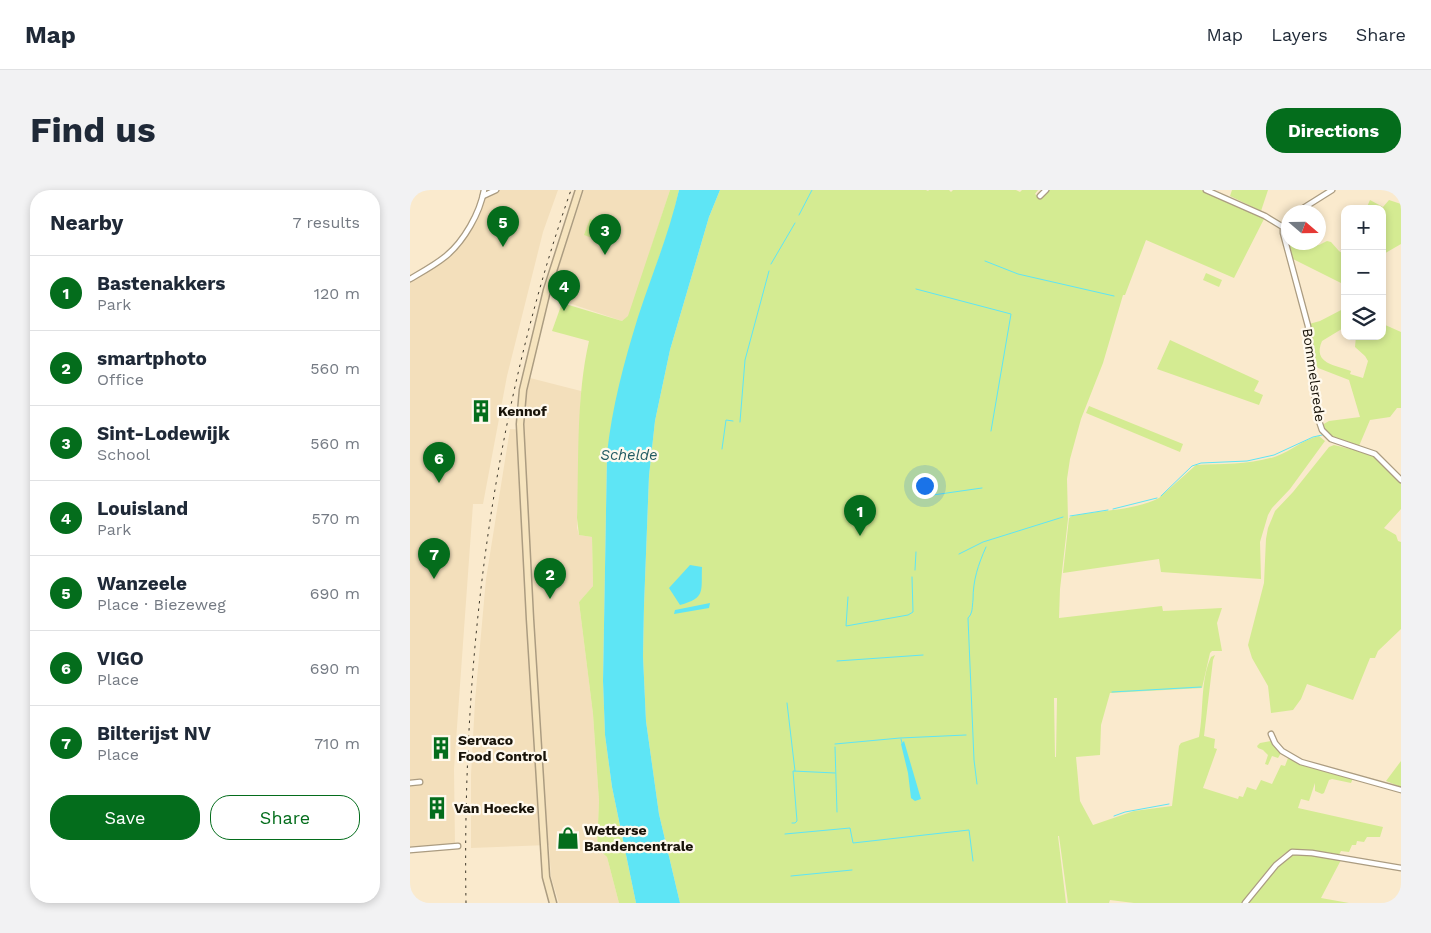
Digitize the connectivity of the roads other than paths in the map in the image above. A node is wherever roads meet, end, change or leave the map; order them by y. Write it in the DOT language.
graph roads {
  1 [pos="484,190"];
  2 [pos="496,190"];
  3 [pos="579,190"];
  4 [pos="1046,190"];
  5 [pos="1206,190"];
  6 [pos="1332,190"];
  7 [pos="483,196"];
  8 [pos="1040,196"];
  9 [pos="1308,205"];
  10 [pos="1281,226"];
  11 [pos="1287,250"];
  12 [pos="410,279"];
  13 [pos="1401,480"];
  14 [pos="1271,734"];
  15 [pos="420,782"];
  16 [pos="410,783"];
  17 [pos="1401,790"];
  18 [pos="458,846"];
  19 [pos="410,850"];
  20 [pos="1401,868"];
  21 [pos="553,903"];
  22 [pos="1245,903"];
  1 -- 7 [label="street"];
  2 -- 7 [label="street"];
  3 -- 21 [label="street"];
  4 -- 8 [label="street"];
  5 -- 10 [label="street"];
  6 -- 9 [label="street"];
  7 -- 12 [label="street"];
  11 -- 13 [label="street, Bommelsrede"];
  14 -- 17 [label="street"];
  15 -- 16 [label="street"];
  18 -- 19 [label="street"];
  20 -- 22 [label="street"];
}
